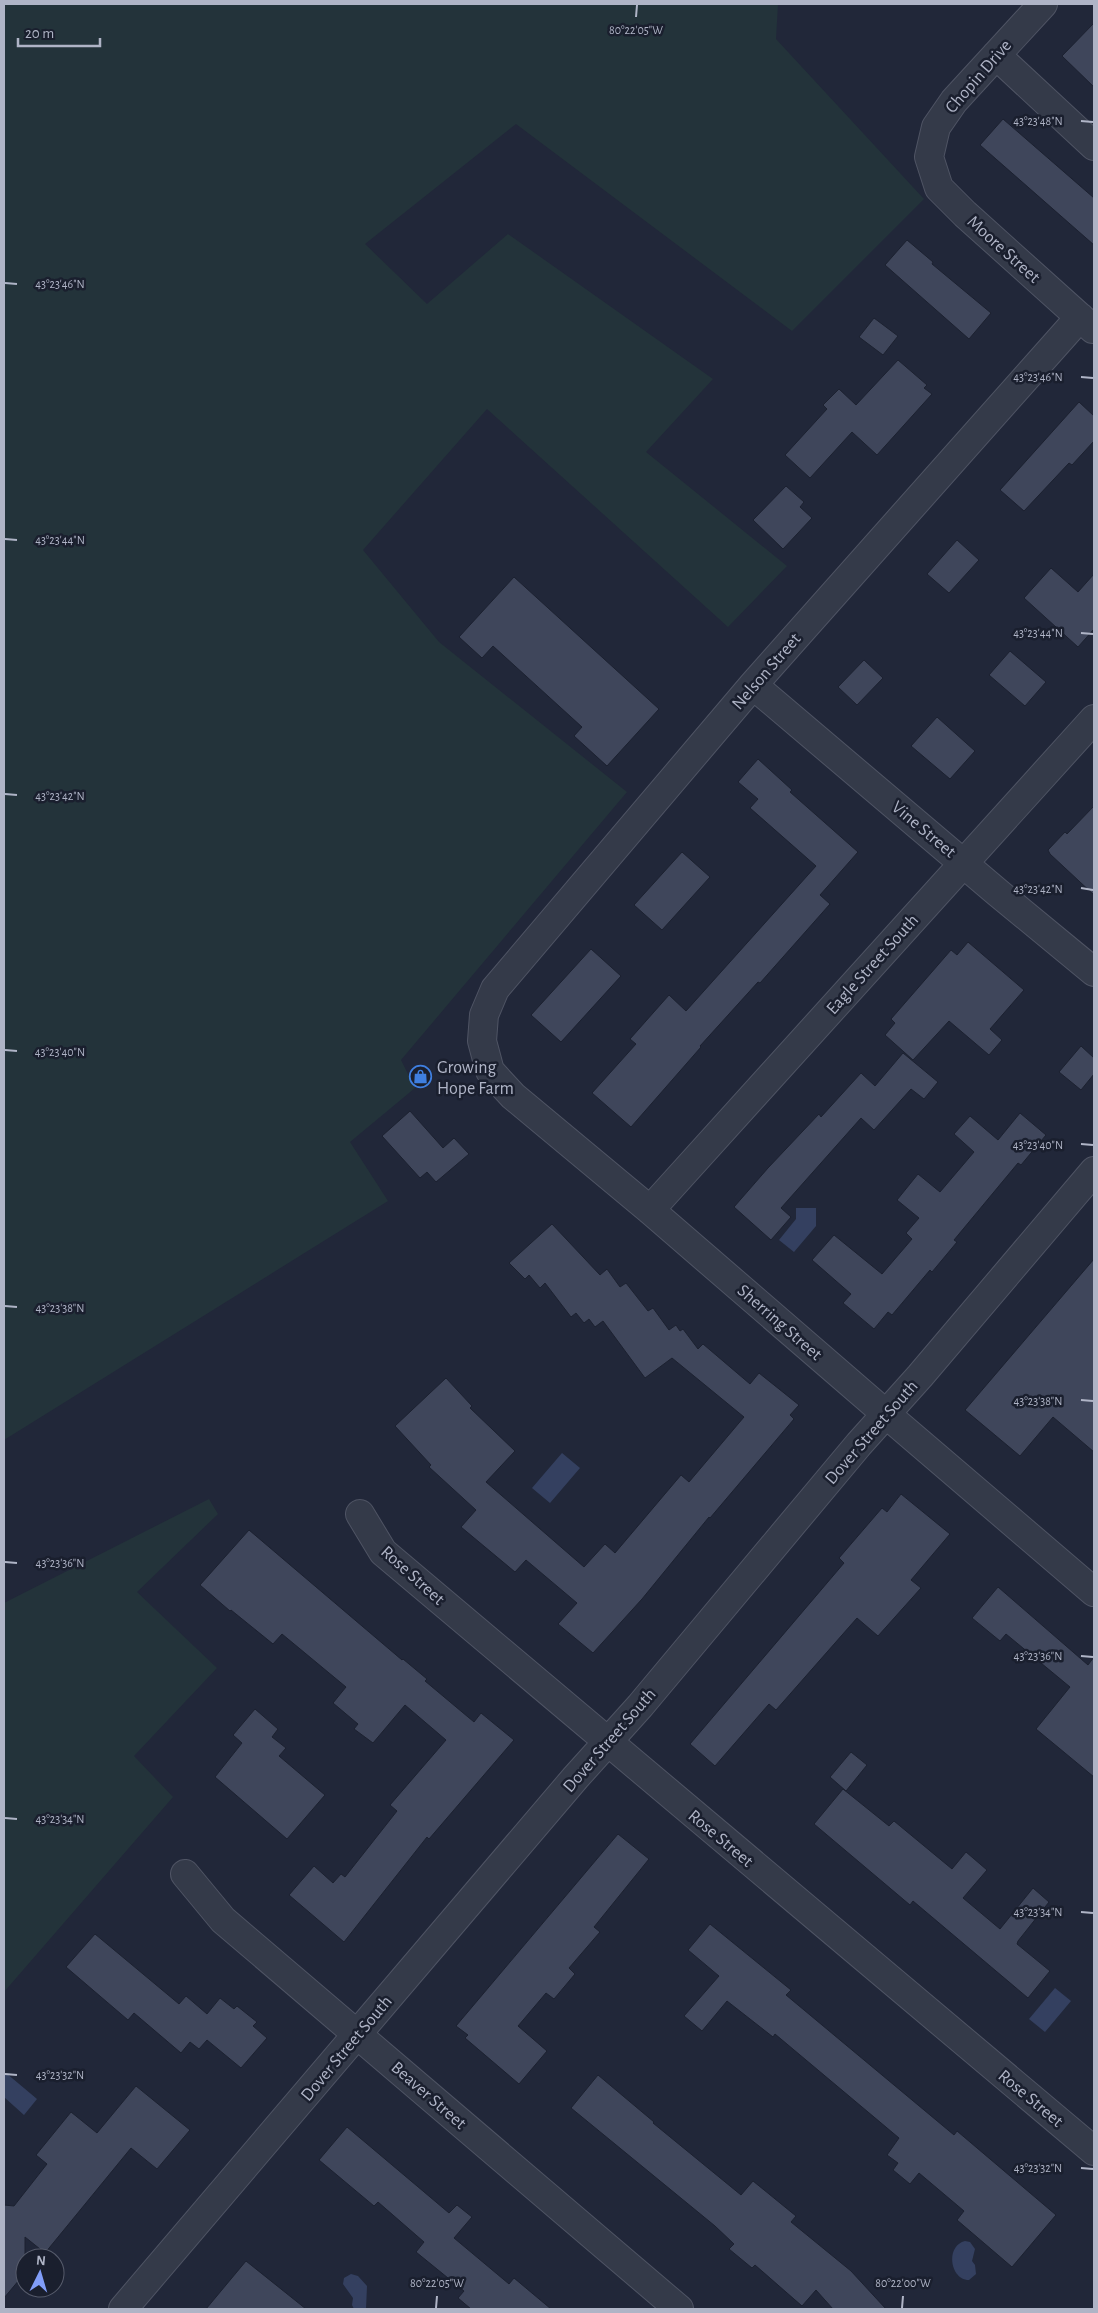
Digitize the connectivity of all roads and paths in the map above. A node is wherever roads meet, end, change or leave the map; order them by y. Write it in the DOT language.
graph roads {
  1 [pos="1043,4"];
  2 [pos="996,55"];
  3 [pos="1094,146"];
  4 [pos="929,157"];
  5 [pos="1087,324"];
  6 [pos="753,685"];
  7 [pos="1094,719"];
  8 [pos="963,862"];
  9 [pos="1094,972"];
  10 [pos="482,1042"];
  11 [pos="1094,1170"];
  12 [pos="650,1210"];
  13 [pos="886,1414"];
  14 [pos="360,1514"];
  15 [pos="1094,1592"];
  16 [pos="608,1742"];
  17 [pos="184,1874"];
  18 [pos="358,2034"];
  19 [pos="1094,2151"];
  20 [pos="123,2309"];
  21 [pos="679,2309"];
  1 -- 2 [label="street, Chopin Drive"];
  2 -- 3 [label="street"];
  2 -- 4 [label="street, Chopin Drive"];
  4 -- 5 [label="street, Moore Street"];
  5 -- 6 [label="street, Nelson Street"];
  6 -- 8 [label="street, Vine Street"];
  6 -- 10 [label="street, Nelson Street"];
  7 -- 8 [label="street, Eagle Street South"];
  8 -- 9 [label="street, Vine Street"];
  8 -- 12 [label="street, Eagle Street South"];
  10 -- 12 [label="street, Sherring Street"];
  11 -- 13 [label="street, Dover Street South"];
  12 -- 13 [label="street, Sherring Street"];
  13 -- 15 [label="street, Sherring Street"];
  13 -- 16 [label="street, Dover Street South"];
  14 -- 16 [label="street, Rose Street"];
  16 -- 18 [label="street, Dover Street South"];
  16 -- 19 [label="street, Rose Street"];
  17 -- 18 [label="street, Beaver Street"];
  18 -- 20 [label="street, Dover Street South"];
  18 -- 21 [label="street, Beaver Street"];
}
